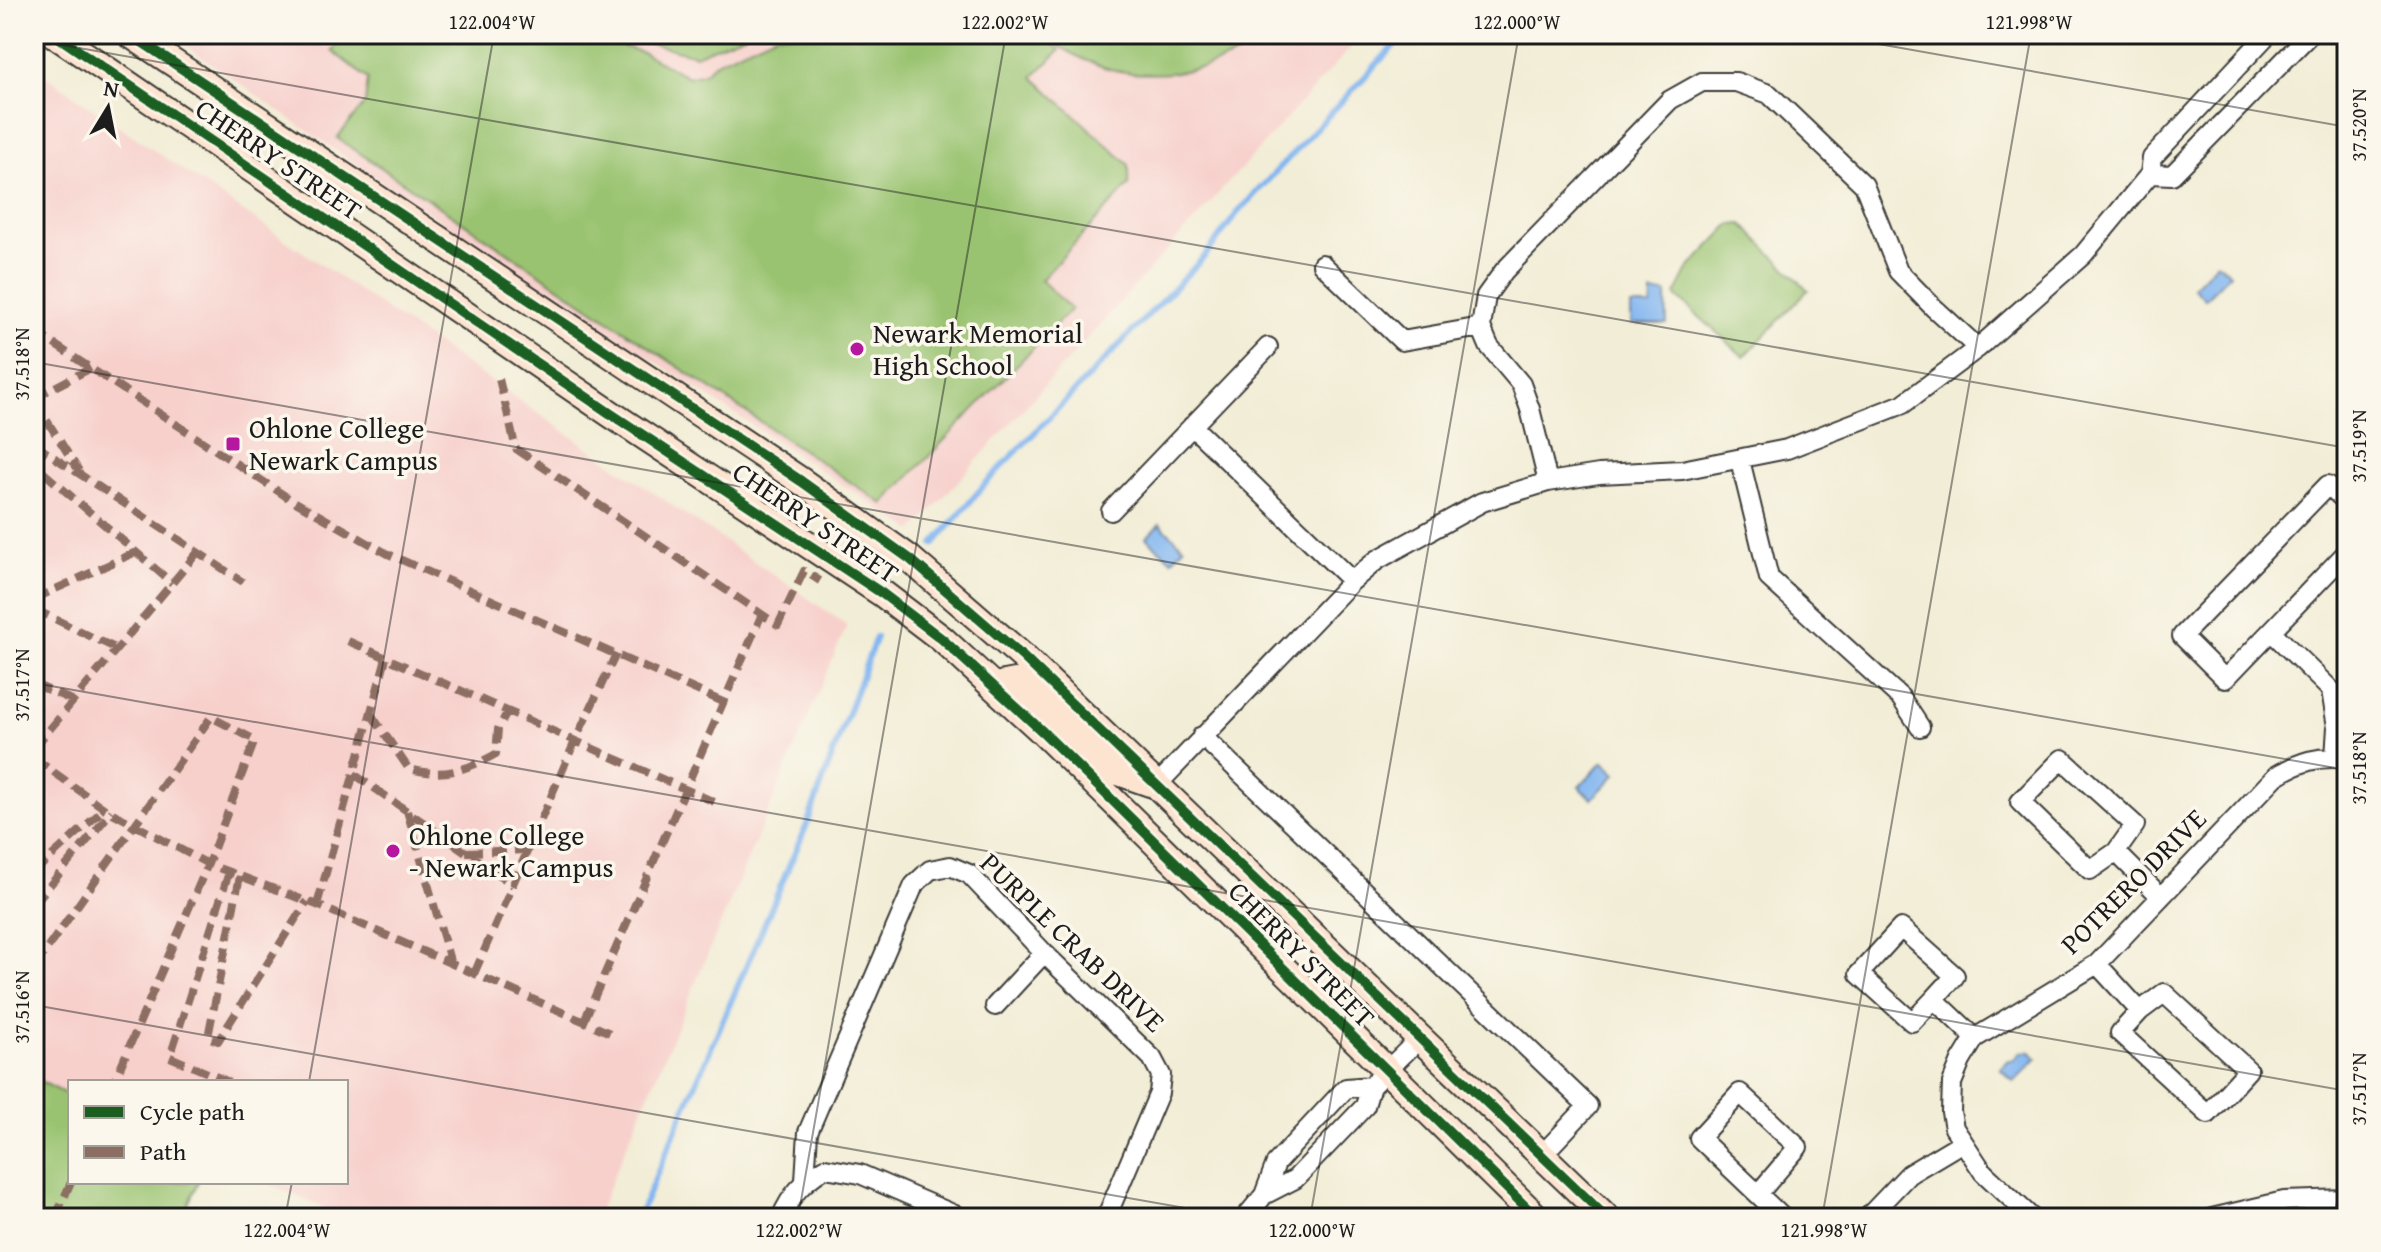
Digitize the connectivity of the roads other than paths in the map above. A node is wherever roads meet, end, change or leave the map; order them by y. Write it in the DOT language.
graph roads {
  1 [pos="54,34"];
  2 [pos="130,34"];
  3 [pos="2268,34"];
  4 [pos="2310,34"];
  5 [pos="2150,174"];
  6 [pos="1322,264"];
  7 [pos="1481,327"];
  8 [pos="1268,347"];
  9 [pos="1978,348"];
  10 [pos="1192,426"];
  11 [pos="1740,460"];
  12 [pos="1548,482"];
  13 [pos="2347,502"];
  14 [pos="1111,511"];
  15 [pos="2347,552"];
  16 [pos="1352,581"];
  17 [pos="2272,632"];
  18 [pos="995,686"];
  19 [pos="1920,727"];
  20 [pos="1202,736"];
  21 [pos="2341,758"];
  22 [pos="1157,785"];
  23 [pos="2116,852"];
  24 [pos="2161,897"];
  25 [pos="1044,953"];
  26 [pos="2097,964"];
  27 [pos="1934,999"];
  28 [pos="995,1006"];
  29 [pos="2140,1011"];
  30 [pos="1420,1038"];
  31 [pos="1975,1038"];
  32 [pos="1379,1079"];
  33 [pos="1961,1143"];
  34 [pos="1542,1155"];
  35 [pos="805,1180"];
  36 [pos="1758,1194"];
  37 [pos="1264,1195"];
  38 [pos="2347,1199"];
  39 [pos="1870,1217"];
  40 [pos="781,1218"];
  41 [pos="962,1218"];
  42 [pos="1106,1218"];
  43 [pos="1245,1218"];
  44 [pos="1537,1218"];
  45 [pos="1607,1218"];
  46 [pos="1783,1218"];
  47 [pos="2032,1218"];
  48 [pos="2212,1218"];
  1 -- 18 [label="main road, CHERRY STREET"];
  2 -- 22 [label="main road, CHERRY STREET"];
  3 -- 5 [label="street"];
  4 -- 5 [label="street"];
  5 -- 9 [label="street"];
  6 -- 7 [label="street"];
  7 -- 9 [label="street"];
  7 -- 12 [label="street"];
  8 -- 10 [label="street"];
  9 -- 11 [label="street"];
  10 -- 14 [label="street"];
  10 -- 16 [label="street"];
  11 -- 12 [label="street"];
  11 -- 19 [label="street"];
  12 -- 16 [label="street"];
  13 -- 17 [label="street"];
  15 -- 17 [label="street"];
  16 -- 20 [label="street"];
  17 -- 21 [label="street"];
  18 -- 22 [label="main road"];
  18 -- 32 [label="main road, CHERRY STREET"];
  20 -- 22 [label="street"];
  20 -- 34 [label="street"];
  21 -- 24 [label="street, POTRERO DRIVE"];
  22 -- 30 [label="main road, CHERRY STREET"];
  23 -- 23 [label="street"];
  23 -- 24 [label="street"];
  24 -- 26 [label="street, POTRERO DRIVE"];
  25 -- 28 [label="street"];
  25 -- 35 [label="street, PURPLE CRAB DRIVE"];
  25 -- 42 [label="street, PURPLE CRAB DRIVE"];
  26 -- 29 [label="street"];
  26 -- 31 [label="street, POTRERO DRIVE"];
  27 -- 27 [label="street"];
  27 -- 31 [label="street"];
  29 -- 29 [label="street"];
  30 -- 32 [label="street"];
  30 -- 34 [label="main road, CHERRY STREET"];
  31 -- 33 [label="street"];
  32 -- 37 [label="street"];
  32 -- 37 [label="street"];
  32 -- 44 [label="main road, CHERRY STREET"];
  33 -- 39 [label="street"];
  33 -- 47 [label="street"];
  34 -- 45 [label="main road, CHERRY STREET"];
  35 -- 40 [label="street"];
  35 -- 41 [label="street"];
  36 -- 36 [label="street"];
  36 -- 46 [label="street"];
  37 -- 43 [label="street"];
  38 -- 48 [label="street"];
}
